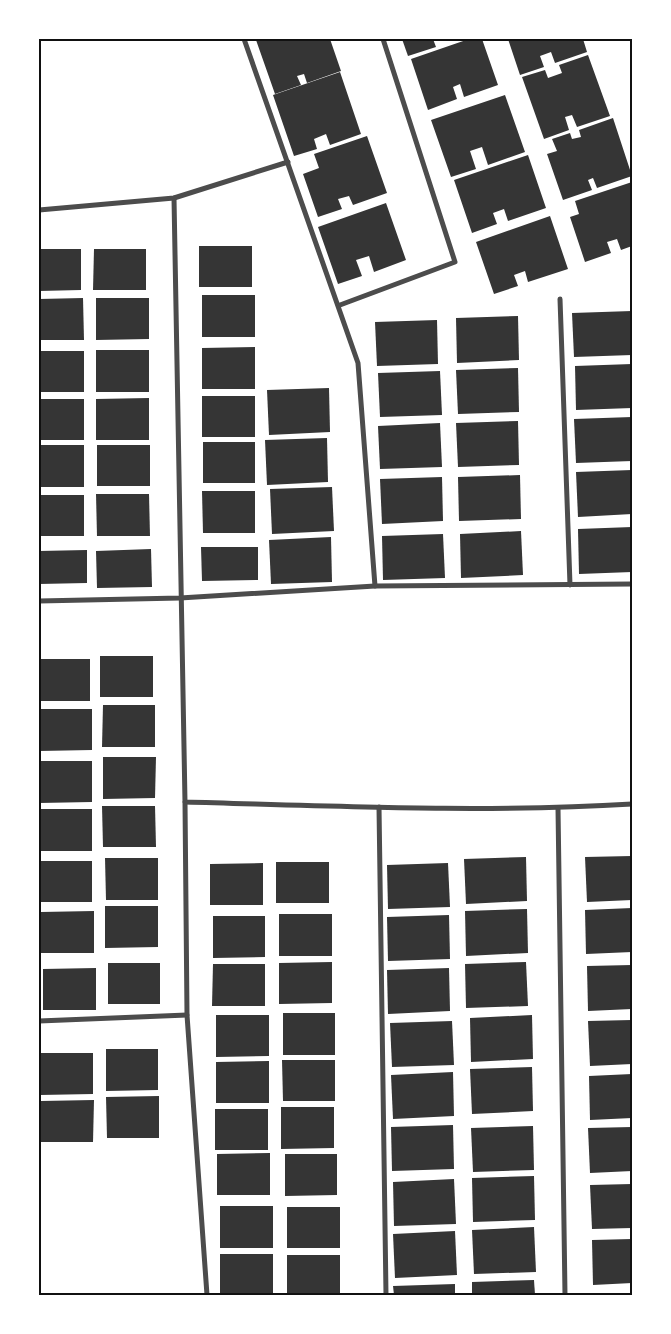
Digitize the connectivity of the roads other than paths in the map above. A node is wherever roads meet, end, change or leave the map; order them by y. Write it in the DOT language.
graph roads {
  1 [pos="244,39"];
  2 [pos="383,39"];
  3 [pos="288,162"];
  4 [pos="174,198"];
  5 [pos="39,210"];
  6 [pos="560,299"];
  7 [pos="340,305"];
  8 [pos="632,584"];
  9 [pos="570,585"];
  10 [pos="375,586"];
  11 [pos="180,598"];
  12 [pos="39,602"];
  13 [pos="185,802"];
  14 [pos="632,804"];
  15 [pos="378,807"];
  16 [pos="558,808"];
  17 [pos="187,1015"];
  18 [pos="39,1021"];
  19 [pos="207,1295"];
  20 [pos="386,1295"];
  21 [pos="565,1295"];
  1 -- 3 [label="street"];
  2 -- 7 [label="street"];
  3 -- 4 [label="street"];
  3 -- 7 [label="street"];
  4 -- 5 [label="street"];
  4 -- 11 [label="street"];
  6 -- 9 [label="street"];
  7 -- 10 [label="street"];
  8 -- 9 [label="street"];
  9 -- 10 [label="street"];
  10 -- 11 [label="street"];
  11 -- 12 [label="street"];
  11 -- 13 [label="street"];
  13 -- 15 [label="street"];
  13 -- 17 [label="street"];
  14 -- 16 [label="street"];
  15 -- 16 [label="street"];
  15 -- 20 [label="street"];
  16 -- 21 [label="street"];
  17 -- 18 [label="street"];
  17 -- 19 [label="street"];
}
